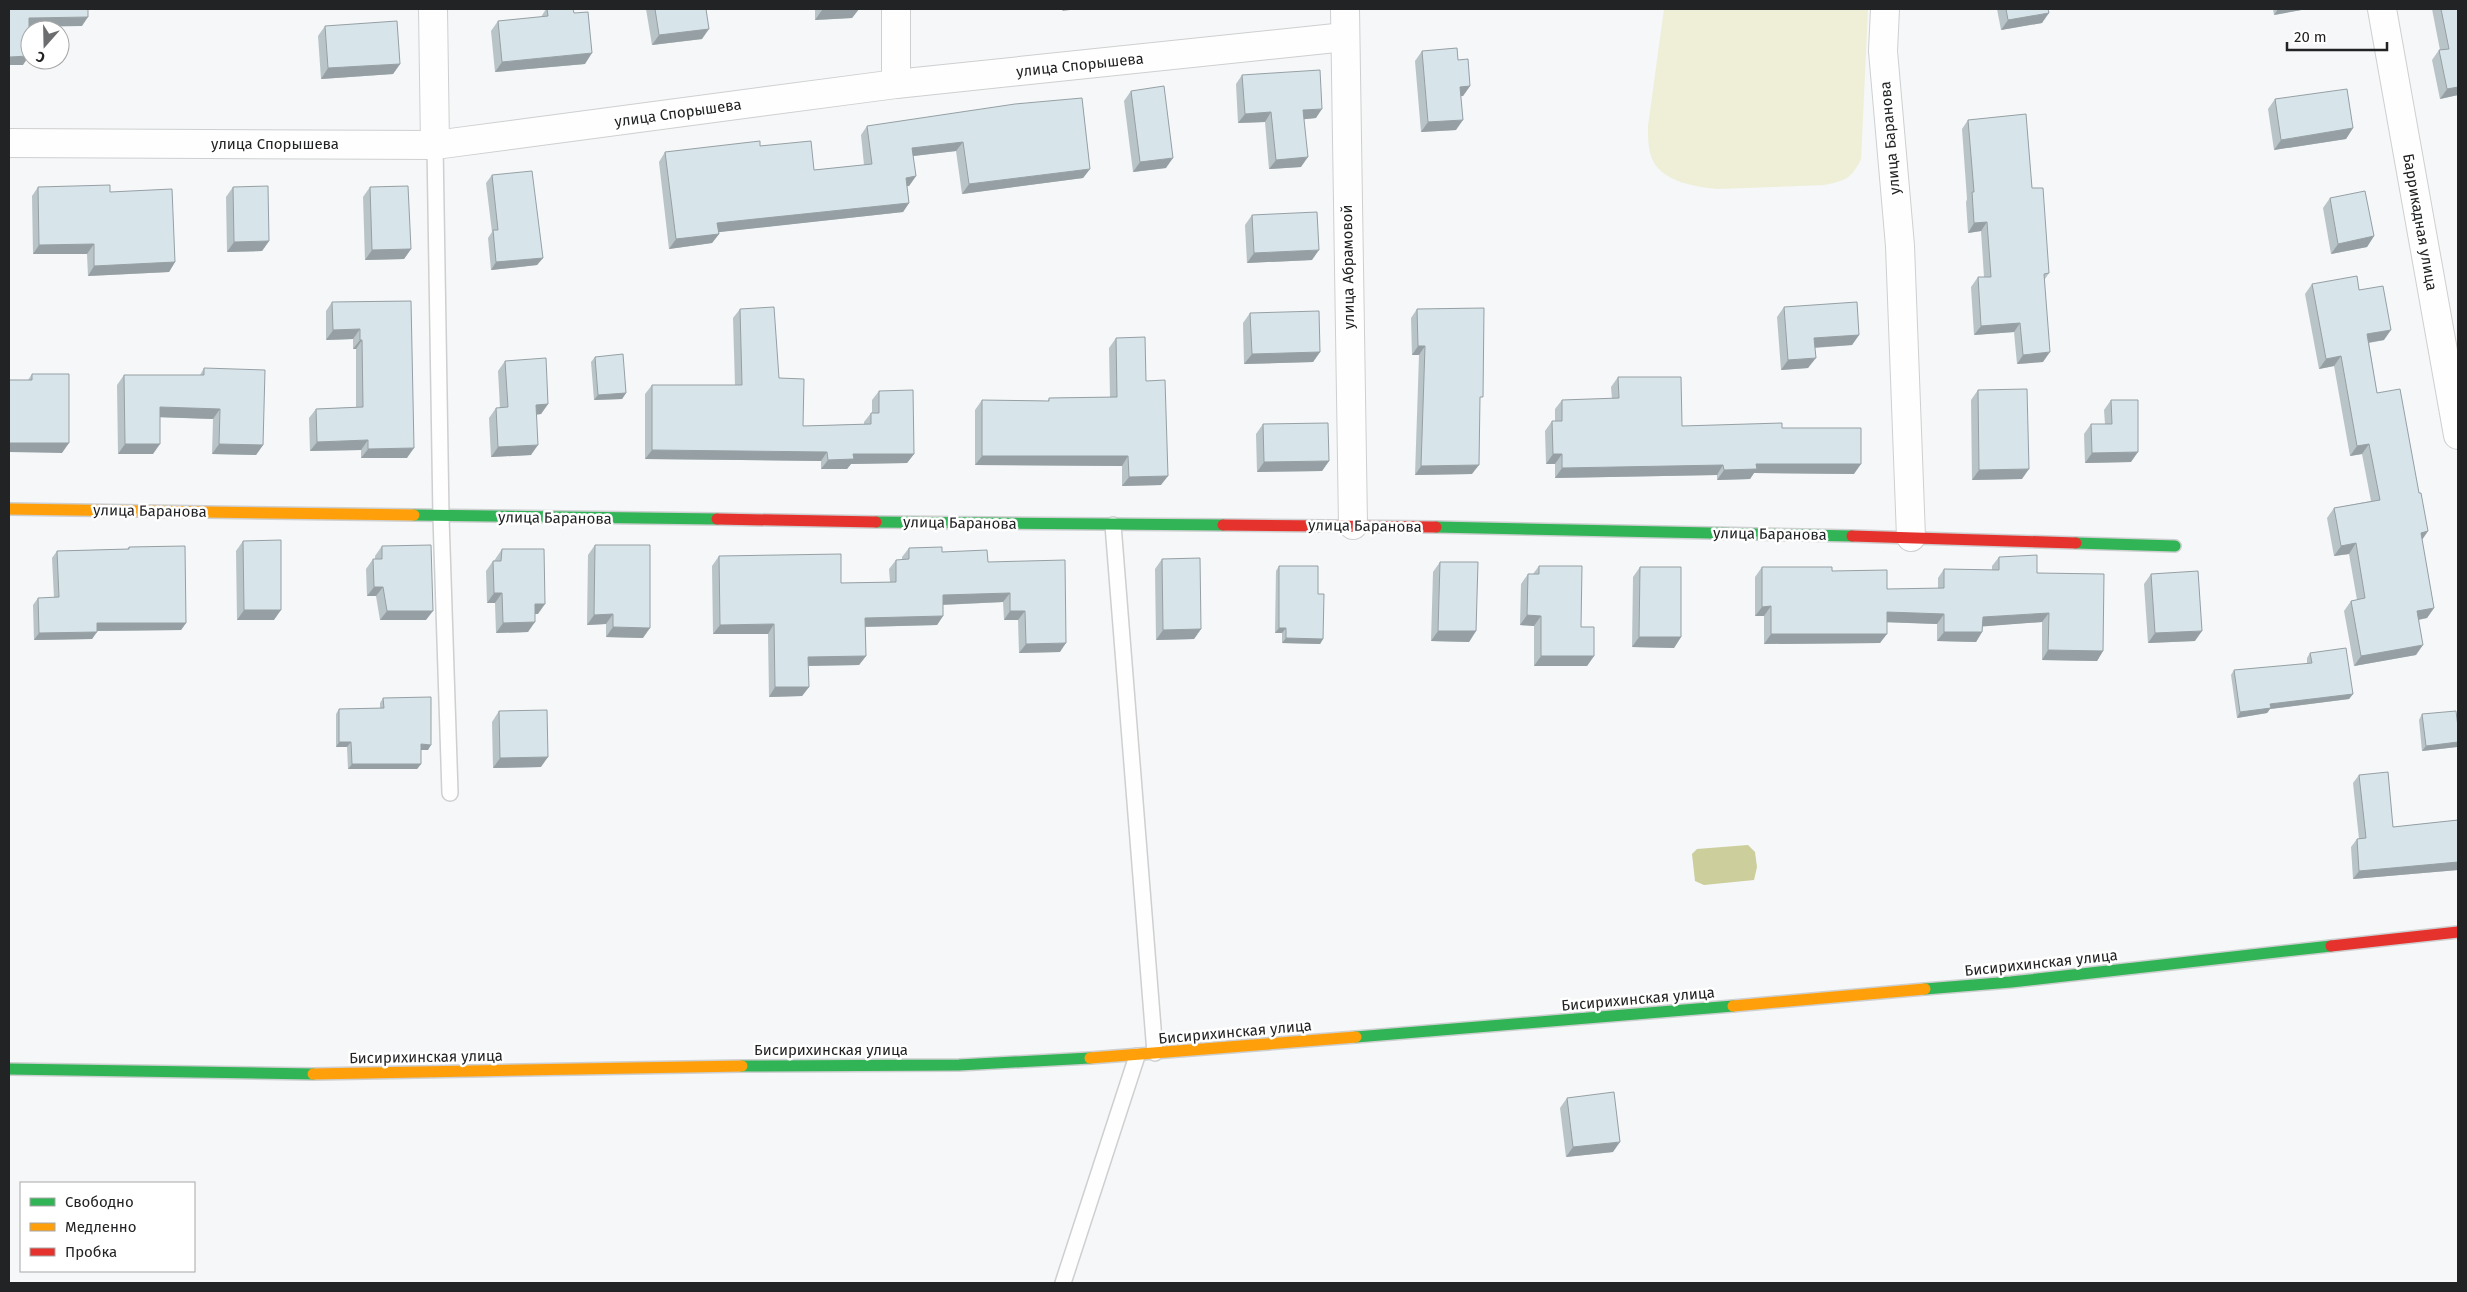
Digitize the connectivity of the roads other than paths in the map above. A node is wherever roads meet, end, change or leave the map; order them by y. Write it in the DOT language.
graph roads {
  1 [pos="432,9"];
  2 [pos="896,9"];
  3 [pos="1345,9"];
  4 [pos="1885,9"];
  5 [pos="2382,9"];
  6 [pos="1345,37"];
  7 [pos="896,84"];
  8 [pos="9,144"];
  9 [pos="435,145"];
  10 [pos="2458,435"];
  11 [pos="9,509"];
  12 [pos="441,517"];
  13 [pos="1113,525"];
  14 [pos="1352,525"];
  15 [pos="1911,537"];
  16 [pos="2175,546"];
  17 [pos="450,793"];
  18 [pos="2458,932"];
  19 [pos="1155,1053"];
  20 [pos="1136,1056"];
  21 [pos="9,1070"];
  22 [pos="1063,1283"];
  1 -- 9 [label="street"];
  2 -- 7 [label="street"];
  3 -- 6 [label="street, улица Абрамовой"];
  4 -- 15 [label="street, улица Баранова"];
  5 -- 10 [label="street, Баррикадная улица"];
  6 -- 7 [label="street, улица Спорышева"];
  6 -- 14 [label="street, улица Абрамовой"];
  7 -- 9 [label="street, улица Спорышева"];
  8 -- 9 [label="street, улица Спорышева"];
  9 -- 12 [label="lane"];
  11 -- 12 [label="street, улица Баранова"];
  12 -- 13 [label="street, улица Баранова"];
  12 -- 17 [label="lane"];
  13 -- 14 [label="street, улица Баранова"];
  13 -- 19 [label="lane"];
  14 -- 15 [label="street, улица Баранова"];
  15 -- 16 [label="street, улица Баранова"];
  18 -- 19 [label="street, Бисирихинская улица"];
  19 -- 20 [label="street, Бисирихинская улица"];
  20 -- 21 [label="street, Бисирихинская улица"];
  20 -- 22 [label="lane"];
}
